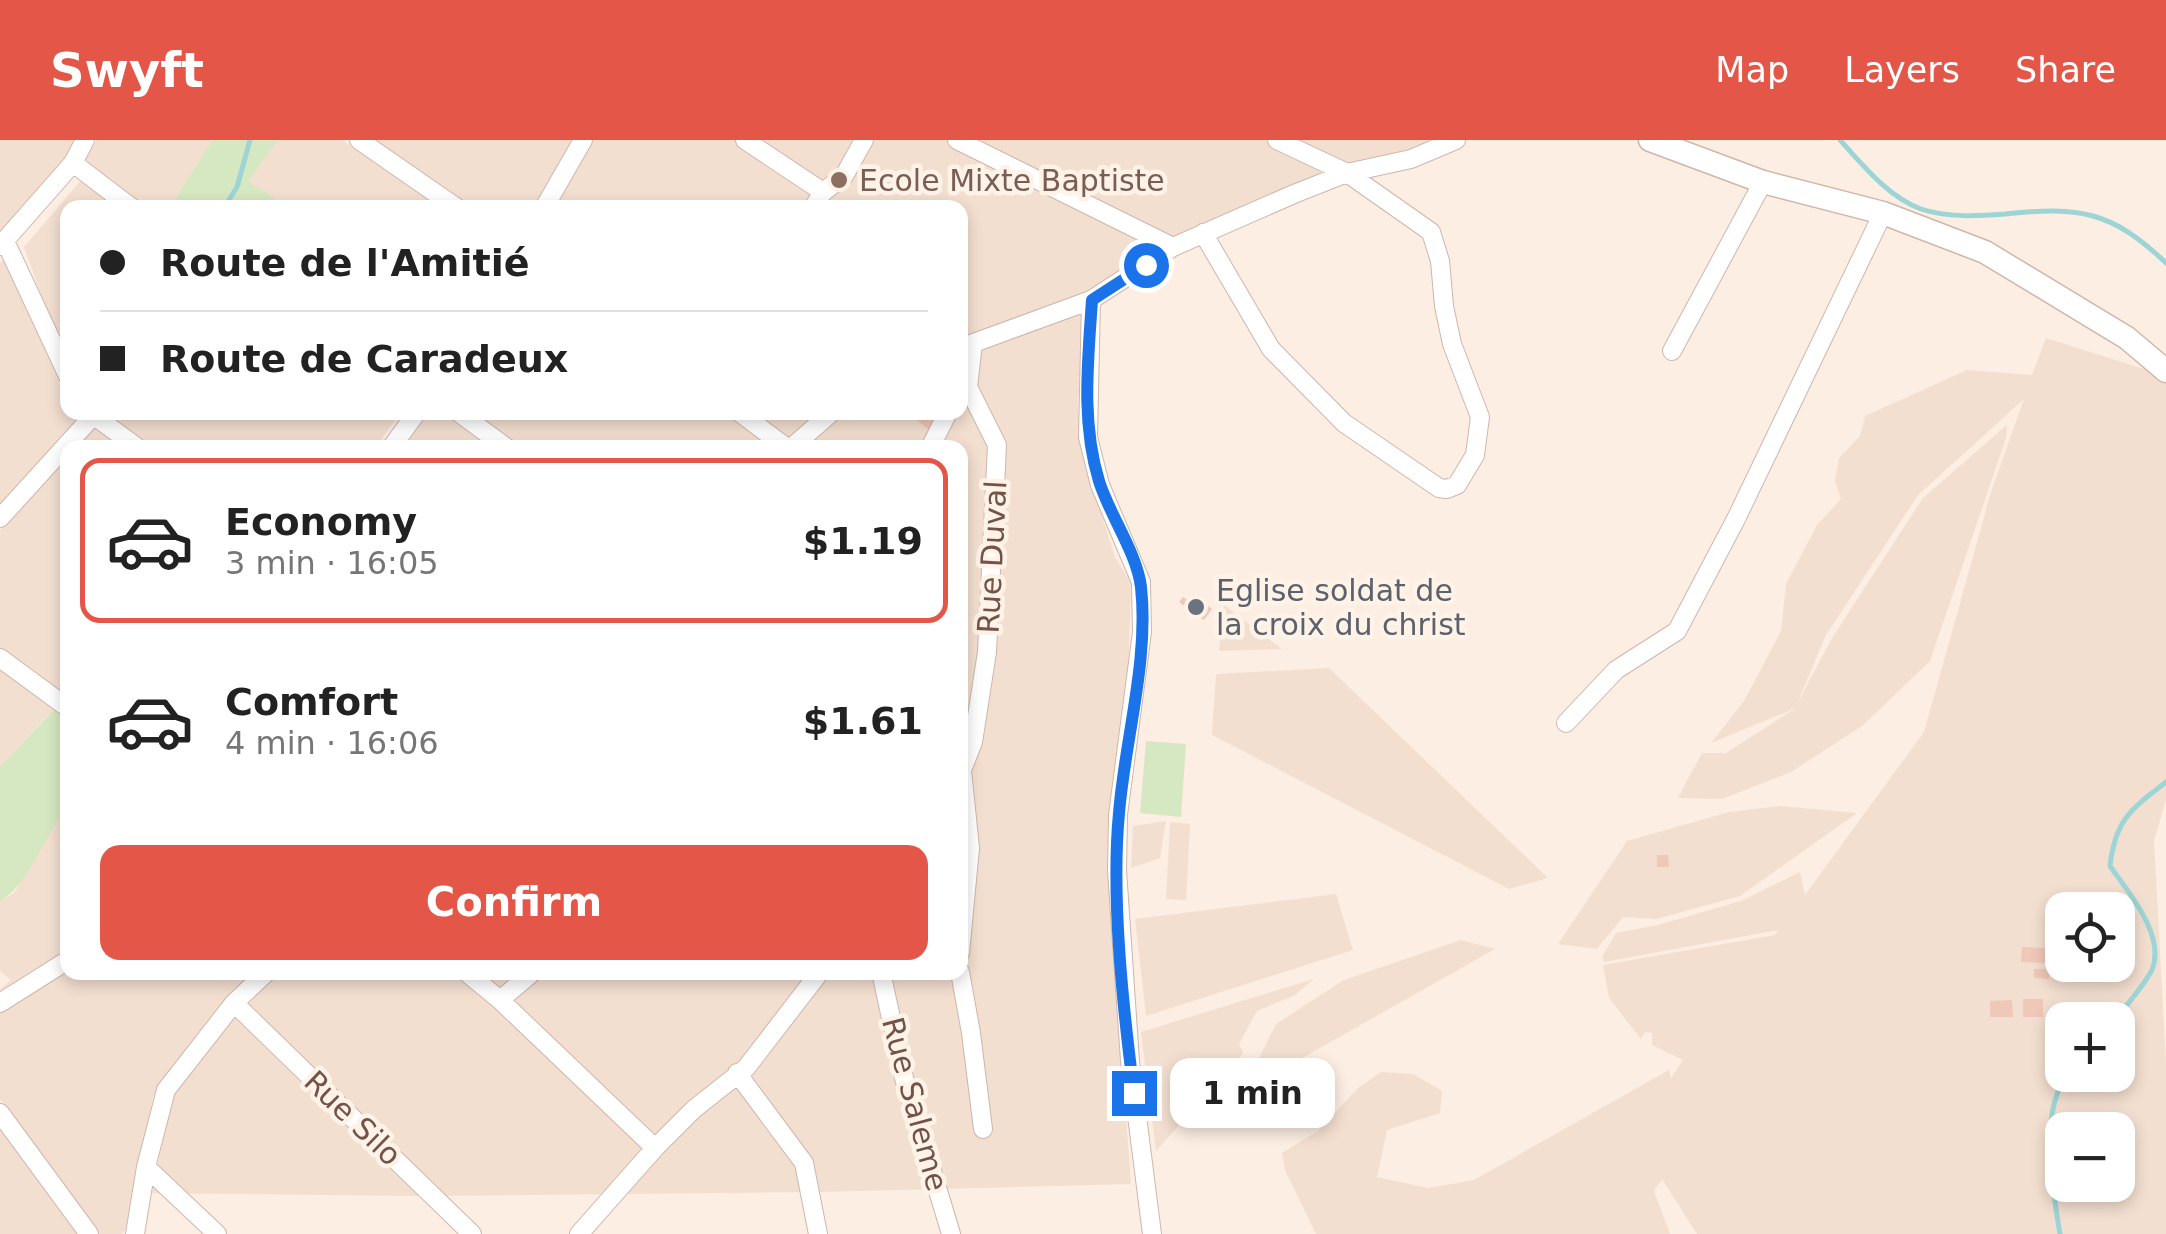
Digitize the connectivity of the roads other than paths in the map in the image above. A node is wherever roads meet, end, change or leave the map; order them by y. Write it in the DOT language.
graph roads {
  1 [pos="85,140"];
  2 [pos="359,140"];
  3 [pos="583,140"];
  4 [pos="745,140"];
  5 [pos="864,140"];
  6 [pos="957,140"];
  7 [pos="1277,140"];
  8 [pos="1456,140"];
  9 [pos="1650,140"];
  10 [pos="73,163"];
  11 [pos="1348,173"];
  12 [pos="1763,182"];
  13 [pos="122,200"];
  14 [pos="445,200"];
  15 [pos="549,200"];
  16 [pos="818,200"];
  17 [pos="1883,213"];
  18 [pos="1204,233"];
  19 [pos="3,244"];
  20 [pos="1173,247"];
  21 [pos="1092,300"];
  22 [pos="968,344"];
  23 [pos="1672,351"];
  24 [pos="60,360"];
  25 [pos="2166,371"];
  26 [pos="968,398"];
  27 [pos="86,420"];
  28 [pos="97,420"];
  29 [pos="469,420"];
  30 [pos="750,420"];
  31 [pos="822,420"];
  32 [pos="68,440"];
  33 [pos="126,440"];
  34 [pos="496,440"];
  35 [pos="778,440"];
  36 [pos="799,440"];
  37 [pos="60,449"];
  38 [pos="0,518"];
  39 [pos="0,658"];
  40 [pos="60,702"];
  41 [pos="1566,723"];
  42 [pos="968,755"];
  43 [pos="968,831"];
  44 [pos="968,869"];
  45 [pos="60,965"];
  46 [pos="258,980"];
  47 [pos="476,980"];
  48 [pos="524,980"];
  49 [pos="812,980"];
  50 [pos="884,980"];
  51 [pos="961,980"];
  52 [pos="500,1000"];
  53 [pos="0,1003"];
  54 [pos="234,1003"];
  55 [pos="737,1073"];
  56 [pos="0,1112"];
  57 [pos="983,1129"];
  58 [pos="655,1148"];
  59 [pos="146,1168"];
  60 [pos="1156,1230"];
  61 [pos="86,1232"];
  62 [pos="136,1234"];
  63 [pos="217,1234"];
  64 [pos="472,1234"];
  65 [pos="578,1234"];
  66 [pos="818,1234"];
  67 [pos="951,1234"];
  1 -- 10 [label="street"];
  2 -- 14 [label="street"];
  3 -- 15 [label="street"];
  4 -- 16 [label="street"];
  5 -- 16 [label="street"];
  6 -- 20 [label="street"];
  7 -- 11 [label="street"];
  8 -- 11 [label="street"];
  9 -- 12 [label="street"];
  10 -- 13 [label="street"];
  10 -- 19 [label="street"];
  11 -- 18 [label="street"];
  11 -- 18 [label="street"];
  12 -- 17 [label="street"];
  12 -- 23 [label="street"];
  17 -- 25 [label="street"];
  17 -- 41 [label="street"];
  18 -- 20 [label="street"];
  19 -- 24 [label="street"];
  20 -- 21 [label="street"];
  21 -- 22 [label="street"];
  21 -- 60 [label="street"];
  26 -- 42 [label="street, Rue Duval"];
  27 -- 32 [label="street"];
  28 -- 33 [label="street"];
  29 -- 34 [label="street"];
  30 -- 35 [label="street"];
  31 -- 36 [label="street"];
  37 -- 38 [label="street"];
  39 -- 40 [label="street"];
  43 -- 44 [label="street"];
  45 -- 53 [label="street"];
  46 -- 54 [label="street"];
  47 -- 52 [label="street"];
  48 -- 52 [label="street"];
  49 -- 55 [label="street"];
  50 -- 67 [label="street, Rue Saleme"];
  51 -- 57 [label="street"];
  52 -- 58 [label="street"];
  54 -- 59 [label="street"];
  54 -- 64 [label="street, Rue Silo"];
  55 -- 58 [label="street"];
  55 -- 66 [label="street"];
  56 -- 61 [label="street"];
  58 -- 65 [label="street"];
  59 -- 62 [label="street"];
  59 -- 63 [label="street"];
}
